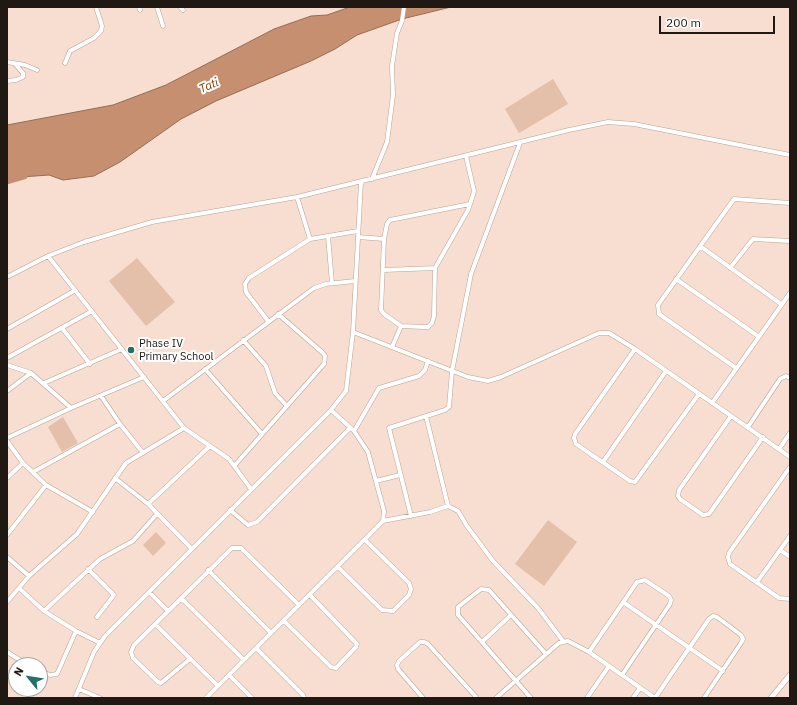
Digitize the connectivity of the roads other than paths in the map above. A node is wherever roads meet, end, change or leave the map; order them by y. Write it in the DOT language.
graph roads {
  1 [pos="96,7"];
  2 [pos="157,7"];
  3 [pos="404,7"];
  4 [pos="163,26"];
  5 [pos="7,62"];
  6 [pos="65,63"];
  7 [pos="16,64"];
  8 [pos="37,70"];
  9 [pos="7,81"];
  10 [pos="520,143"];
  11 [pos="790,155"];
  12 [pos="466,156"];
  13 [pos="372,179"];
  14 [pos="361,182"];
  15 [pos="297,197"];
  16 [pos="790,203"];
  17 [pos="470,204"];
  18 [pos="358,231"];
  19 [pos="328,236"];
  20 [pos="358,237"];
  21 [pos="310,239"];
  22 [pos="384,239"];
  23 [pos="790,241"];
  24 [pos="700,246"];
  25 [pos="48,256"];
  26 [pos="435,268"];
  27 [pos="730,268"];
  28 [pos="384,270"];
  29 [pos="7,277"];
  30 [pos="676,279"];
  31 [pos="355,281"];
  32 [pos="332,283"];
  33 [pos="74,291"];
  34 [pos="790,293"];
  35 [pos="781,304"];
  36 [pos="92,311"];
  37 [pos="278,314"];
  38 [pos="268,321"];
  39 [pos="401,326"];
  40 [pos="62,328"];
  41 [pos="7,329"];
  42 [pos="353,332"];
  43 [pos="758,336"];
  44 [pos="243,340"];
  45 [pos="392,347"];
  46 [pos="122,349"];
  47 [pos="635,349"];
  48 [pos="7,358"];
  49 [pos="428,361"];
  50 [pos="90,364"];
  51 [pos="7,365"];
  52 [pos="736,368"];
  53 [pos="205,369"];
  54 [pos="452,371"];
  55 [pos="666,371"];
  56 [pos="32,373"];
  57 [pos="144,376"];
  58 [pos="790,378"];
  59 [pos="44,383"];
  60 [pos="7,391"];
  61 [pos="699,394"];
  62 [pos="101,396"];
  63 [pos="163,401"];
  64 [pos="712,403"];
  65 [pos="287,406"];
  66 [pos="71,408"];
  67 [pos="331,410"];
  68 [pos="426,416"];
  69 [pos="731,416"];
  70 [pos="120,424"];
  71 [pos="748,427"];
  72 [pos="184,428"];
  73 [pos="352,430"];
  74 [pos="790,433"];
  75 [pos="262,434"];
  76 [pos="763,438"];
  77 [pos="7,440"];
  78 [pos="210,446"];
  79 [pos="779,449"];
  80 [pos="143,453"];
  81 [pos="790,457"];
  82 [pos="603,462"];
  83 [pos="23,463"];
  84 [pos="235,465"];
  85 [pos="790,467"];
  86 [pos="33,472"];
  87 [pos="400,475"];
  88 [pos="7,478"];
  89 [pos="115,478"];
  90 [pos="376,481"];
  91 [pos="46,485"];
  92 [pos="251,489"];
  93 [pos="148,504"];
  94 [pos="448,506"];
  95 [pos="230,510"];
  96 [pos="93,512"];
  97 [pos="158,514"];
  98 [pos="411,516"];
  99 [pos="383,521"];
  100 [pos="7,535"];
  101 [pos="790,536"];
  102 [pos="365,540"];
  103 [pos="192,549"];
  104 [pos="780,550"];
  105 [pos="7,557"];
  106 [pos="790,557"];
  107 [pos="338,567"];
  108 [pos="88,569"];
  109 [pos="208,570"];
  110 [pos="29,576"];
  111 [pos="757,582"];
  112 [pos="19,588"];
  113 [pos="149,592"];
  114 [pos="310,595"];
  115 [pos="181,598"];
  116 [pos="790,599"];
  117 [pos="7,602"];
  118 [pos="623,602"];
  119 [pos="299,605"];
  120 [pos="44,611"];
  121 [pos="168,611"];
  122 [pos="512,615"];
  123 [pos="97,617"];
  124 [pos="284,621"];
  125 [pos="155,624"];
  126 [pos="656,625"];
  127 [pos="76,631"];
  128 [pos="271,633"];
  129 [pos="563,641"];
  130 [pos="482,642"];
  131 [pos="100,643"];
  132 [pos="256,648"];
  133 [pos="689,649"];
  134 [pos="589,652"];
  135 [pos="546,654"];
  136 [pos="190,659"];
  137 [pos="244,660"];
  138 [pos="609,666"];
  139 [pos="723,671"];
  140 [pos="48,674"];
  141 [pos="229,675"];
  142 [pos="622,675"];
  143 [pos="790,675"];
  144 [pos="516,680"];
  145 [pos="218,686"];
  146 [pos="640,688"];
  147 [pos="79,689"];
  148 [pos="75,698"];
  149 [pos="100,698"];
  150 [pos="206,698"];
  151 [pos="252,698"];
  152 [pos="304,698"];
  153 [pos="423,698"];
  154 [pos="477,698"];
  155 [pos="496,698"];
  156 [pos="531,698"];
  157 [pos="587,698"];
  158 [pos="633,698"];
  159 [pos="655,698"];
  160 [pos="704,698"];
  161 [pos="771,698"];
  1 -- 6 [label="street"];
  2 -- 4 [label="street"];
  3 -- 13 [label="street"];
  5 -- 7 [label="street"];
  7 -- 8 [label="street"];
  7 -- 9 [label="street"];
  10 -- 11 [label="street"];
  10 -- 12 [label="street"];
  10 -- 54 [label="street"];
  12 -- 13 [label="street"];
  12 -- 17 [label="street"];
  13 -- 14 [label="street"];
  14 -- 15 [label="street"];
  14 -- 18 [label="street"];
  15 -- 21 [label="street"];
  15 -- 25 [label="street"];
  16 -- 24 [label="street"];
  17 -- 22 [label="street"];
  17 -- 26 [label="street"];
  18 -- 19 [label="street"];
  18 -- 20 [label="street"];
  19 -- 21 [label="street"];
  19 -- 32 [label="street"];
  20 -- 22 [label="street"];
  20 -- 31 [label="street"];
  21 -- 38 [label="street"];
  22 -- 28 [label="street"];
  23 -- 27 [label="street"];
  24 -- 27 [label="street"];
  24 -- 30 [label="street"];
  25 -- 29 [label="street"];
  25 -- 33 [label="street"];
  26 -- 28 [label="street"];
  26 -- 39 [label="street"];
  27 -- 35 [label="street"];
  28 -- 39 [label="street"];
  30 -- 43 [label="street"];
  30 -- 52 [label="street"];
  31 -- 32 [label="street"];
  31 -- 42 [label="street"];
  32 -- 37 [label="street"];
  33 -- 36 [label="street"];
  33 -- 41 [label="street"];
  34 -- 35 [label="street"];
  35 -- 43 [label="street"];
  36 -- 40 [label="street"];
  36 -- 46 [label="street"];
  37 -- 38 [label="street"];
  37 -- 65 [label="street"];
  38 -- 44 [label="street"];
  39 -- 45 [label="street"];
  40 -- 48 [label="street"];
  40 -- 50 [label="street"];
  42 -- 45 [label="street"];
  42 -- 67 [label="street"];
  43 -- 52 [label="street"];
  44 -- 53 [label="street"];
  44 -- 65 [label="street"];
  45 -- 49 [label="street"];
  46 -- 50 [label="street"];
  46 -- 57 [label="street"];
  47 -- 54 [label="street"];
  47 -- 55 [label="street"];
  47 -- 82 [label="street"];
  49 -- 54 [label="street"];
  49 -- 73 [label="street"];
  50 -- 59 [label="street"];
  51 -- 56 [label="street"];
  52 -- 64 [label="street"];
  53 -- 63 [label="street"];
  53 -- 75 [label="street"];
  54 -- 68 [label="street"];
  55 -- 61 [label="street"];
  55 -- 82 [label="street"];
  56 -- 59 [label="street"];
  56 -- 60 [label="street"];
  57 -- 62 [label="street"];
  57 -- 63 [label="street"];
  58 -- 71 [label="street"];
  59 -- 66 [label="street"];
  61 -- 64 [label="street"];
  61 -- 82 [label="street"];
  62 -- 66 [label="street"];
  62 -- 70 [label="street"];
  63 -- 72 [label="street"];
  64 -- 69 [label="street"];
  65 -- 75 [label="street"];
  66 -- 77 [label="street"];
  67 -- 73 [label="street"];
  67 -- 92 [label="street"];
  68 -- 87 [label="street"];
  68 -- 94 [label="street"];
  69 -- 71 [label="street"];
  69 -- 76 [label="street"];
  70 -- 80 [label="street"];
  70 -- 86 [label="street"];
  71 -- 76 [label="street"];
  72 -- 78 [label="street"];
  72 -- 80 [label="street"];
  73 -- 90 [label="street"];
  73 -- 95 [label="street"];
  74 -- 79 [label="street"];
  75 -- 84 [label="street"];
  76 -- 79 [label="street"];
  77 -- 83 [label="street"];
  78 -- 84 [label="street"];
  78 -- 93 [label="street"];
  79 -- 81 [label="street"];
  80 -- 89 [label="street"];
  83 -- 86 [label="street"];
  83 -- 88 [label="street"];
  84 -- 92 [label="street"];
  85 -- 111 [label="street"];
  86 -- 91 [label="street"];
  87 -- 90 [label="street"];
  87 -- 98 [label="street"];
  89 -- 93 [label="street"];
  89 -- 96 [label="street"];
  90 -- 99 [label="street"];
  91 -- 96 [label="street"];
  91 -- 100 [label="street"];
  92 -- 95 [label="street"];
  93 -- 97 [label="street"];
  94 -- 98 [label="street"];
  94 -- 129 [label="street"];
  95 -- 103 [label="street"];
  96 -- 110 [label="street"];
  97 -- 103 [label="street"];
  97 -- 108 [label="street"];
  98 -- 99 [label="street"];
  99 -- 102 [label="street"];
  101 -- 104 [label="street"];
  102 -- 107 [label="street"];
  102 -- 107 [label="street"];
  103 -- 113 [label="street"];
  104 -- 106 [label="street"];
  104 -- 111 [label="street"];
  105 -- 110 [label="street"];
  107 -- 114 [label="street"];
  108 -- 120 [label="street"];
  108 -- 123 [label="street"];
  109 -- 115 [label="street"];
  109 -- 119 [label="street"];
  109 -- 128 [label="street"];
  110 -- 112 [label="street"];
  111 -- 116 [label="street"];
  112 -- 117 [label="street"];
  112 -- 120 [label="street"];
  113 -- 121 [label="street"];
  113 -- 131 [label="street"];
  114 -- 119 [label="street"];
  114 -- 124 [label="street"];
  115 -- 121 [label="street"];
  115 -- 137 [label="street"];
  118 -- 126 [label="street"];
  118 -- 126 [label="street"];
  118 -- 134 [label="street"];
  119 -- 124 [label="street"];
  120 -- 127 [label="street"];
  121 -- 125 [label="street"];
  122 -- 130 [label="street"];
  122 -- 130 [label="street"];
  122 -- 135 [label="street"];
  124 -- 128 [label="street"];
  125 -- 136 [label="street"];
  125 -- 136 [label="street"];
  126 -- 133 [label="street"];
  126 -- 142 [label="street"];
  127 -- 131 [label="street"];
  127 -- 140 [label="street"];
  128 -- 132 [label="street"];
  129 -- 134 [label="street"];
  129 -- 135 [label="street"];
  130 -- 144 [label="street"];
  131 -- 147 [label="street"];
  132 -- 137 [label="street"];
  132 -- 152 [label="street"];
  133 -- 139 [label="street"];
  133 -- 139 [label="street"];
  133 -- 159 [label="street"];
  134 -- 138 [label="street"];
  135 -- 144 [label="street"];
  136 -- 145 [label="street"];
  137 -- 141 [label="street"];
  138 -- 142 [label="street"];
  138 -- 157 [label="street"];
  139 -- 160 [label="street"];
  141 -- 145 [label="street"];
  141 -- 151 [label="street"];
  142 -- 146 [label="street"];
  143 -- 161 [label="street"];
  144 -- 155 [label="street"];
  144 -- 156 [label="street"];
  145 -- 150 [label="street"];
  146 -- 158 [label="street"];
  146 -- 159 [label="street"];
  147 -- 148 [label="street"];
  147 -- 149 [label="street"];
  153 -- 154 [label="street"];
}
